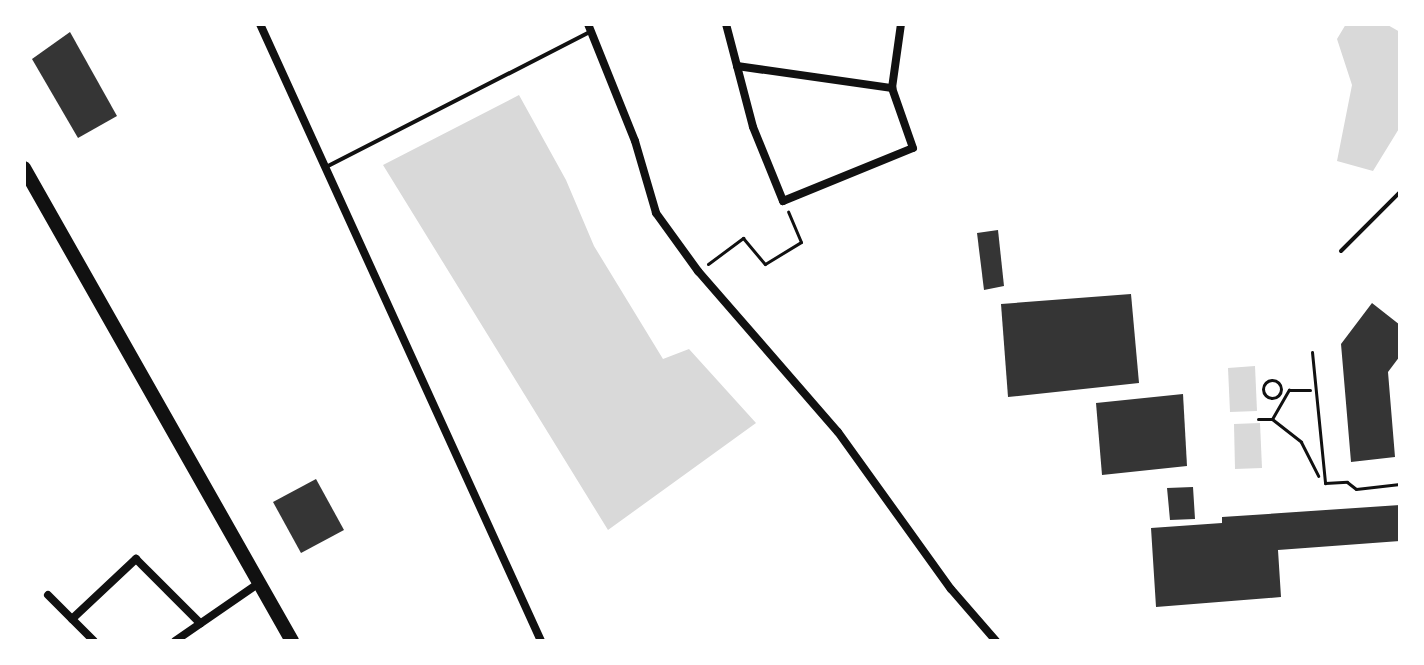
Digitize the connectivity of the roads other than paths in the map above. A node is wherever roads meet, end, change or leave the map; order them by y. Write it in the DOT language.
graph roads {
  1 [pos="260,24"];
  2 [pos="726,24"];
  3 [pos="901,24"];
  4 [pos="590,27"];
  5 [pos="737,66"];
  6 [pos="892,88"];
  7 [pos="328,166"];
  8 [pos="24,168"];
  9 [pos="1400,192"];
  10 [pos="1341,251"];
  11 [pos="259,583"];
  12 [pos="48,595"];
  13 [pos="72,619"];
  14 [pos="200,623"];
  15 [pos="94,641"];
  16 [pos="175,641"];
  17 [pos="292,641"];
  18 [pos="541,641"];
  19 [pos="996,641"];
  1 -- 7 [label="street"];
  2 -- 5 [label="street"];
  3 -- 6 [label="street"];
  4 -- 7 [label="lane"];
  4 -- 19 [label="street"];
  5 -- 6 [label="street"];
  5 -- 6 [label="street"];
  7 -- 18 [label="street"];
  8 -- 11 [label="highway"];
  9 -- 10 [label="lane"];
  11 -- 14 [label="street"];
  11 -- 17 [label="highway"];
  12 -- 13 [label="street"];
  13 -- 14 [label="street"];
  13 -- 15 [label="street"];
  14 -- 16 [label="street"];
}
